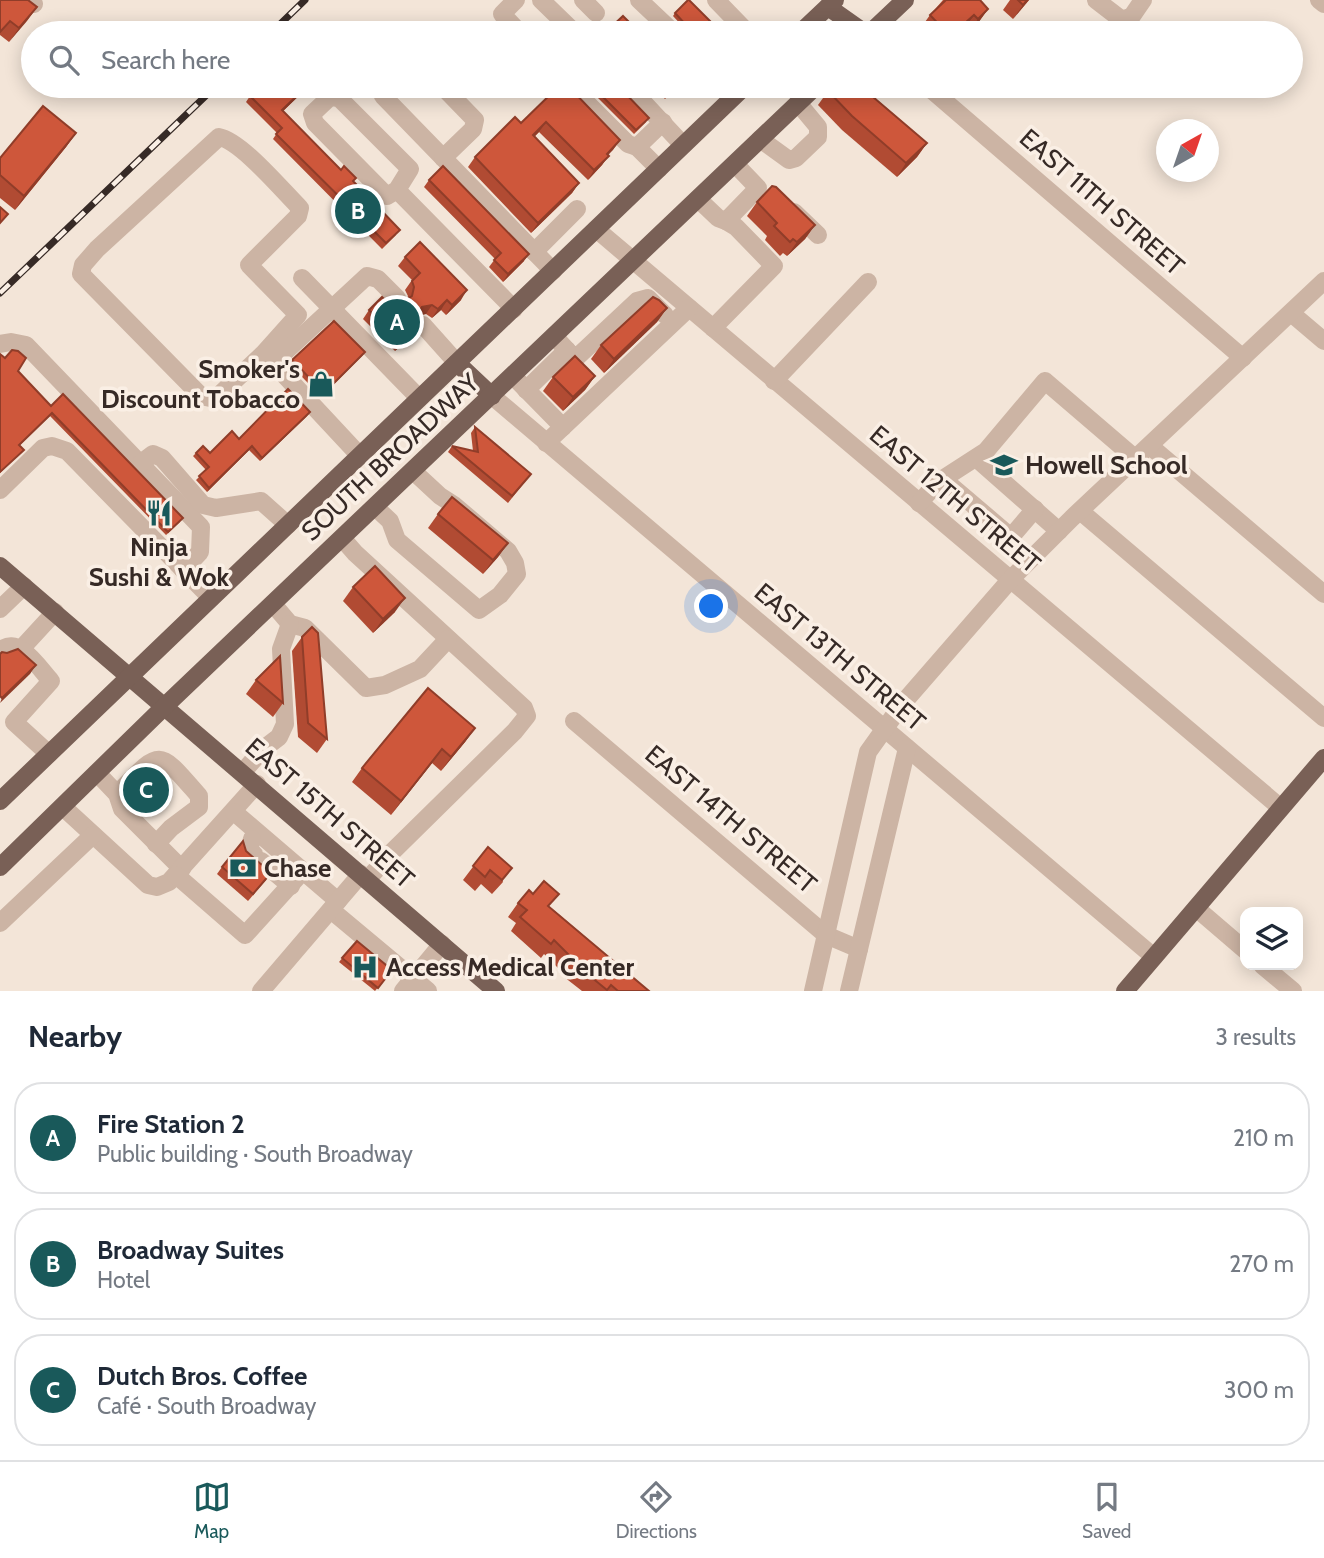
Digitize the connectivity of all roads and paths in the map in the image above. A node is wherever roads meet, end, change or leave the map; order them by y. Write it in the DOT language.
graph roads {
  1 [pos="516,0"];
  2 [pos="541,0"];
  3 [pos="583,0"];
  4 [pos="639,0"];
  5 [pos="716,0"];
  6 [pos="905,0"];
  7 [pos="1096,0"];
  8 [pos="1143,0"];
  9 [pos="1319,0"];
  10 [pos="828,2"];
  11 [pos="1324,4"];
  12 [pos="596,13"];
  13 [pos="509,21"];
  14 [pos="563,21"];
  15 [pos="661,21"];
  16 [pos="736,21"];
  17 [pos="811,21"];
  18 [pos="853,21"];
  19 [pos="881,21"];
  20 [pos="329,98"];
  21 [pos="334,98"];
  22 [pos="385,98"];
  23 [pos="454,98"];
  24 [pos="582,98"];
  25 [pos="640,98"];
  26 [pos="726,98"];
  27 [pos="803,98"];
  28 [pos="941,98"];
  29 [pos="798,103"];
  30 [pos="663,122"];
  31 [pos="760,139"];
  32 [pos="683,145"];
  33 [pos="637,147"];
  34 [pos="443,158"];
  35 [pos="735,164"];
  36 [pos="659,169"];
  37 [pos="397,190"];
  38 [pos="770,192"];
  39 [pos="698,199"];
  40 [pos="576,209"];
  41 [pos="726,221"];
  42 [pos="596,229"];
  43 [pos="818,234"];
  44 [pos="534,252"];
  45 [pos="634,261"];
  46 [pos="553,271"];
  47 [pos="302,278"];
  48 [pos="1324,281"];
  49 [pos="867,282"];
  50 [pos="397,298"];
  51 [pos="689,308"];
  52 [pos="333,309"];
  53 [pos="514,309"];
  54 [pos="1291,313"];
  55 [pos="673,323"];
  56 [pos="424,325"];
  57 [pos="712,328"];
  58 [pos="554,336"];
  59 [pos="1324,341"];
  60 [pos="0,344"];
  61 [pos="575,351"];
  62 [pos="268,358"];
  63 [pos="1243,358"];
  64 [pos="457,362"];
  65 [pos="513,376"];
  66 [pos="774,380"];
  67 [pos="526,390"];
  68 [pos="492,396"];
  69 [pos="419,398"];
  70 [pos="563,427"];
  71 [pos="547,443"];
  72 [pos="1150,446"];
  73 [pos="360,456"];
  74 [pos="976,458"];
  75 [pos="1136,459"];
  76 [pos="141,463"];
  77 [pos="413,471"];
  78 [pos="943,479"];
  79 [pos="0,489"];
  80 [pos="919,503"];
  81 [pos="376,507"];
  82 [pos="1035,509"];
  83 [pos="1080,511"];
  84 [pos="288,525"];
  85 [pos="1059,530"];
  86 [pos="342,538"];
  87 [pos="0,566"];
  88 [pos="183,570"];
  89 [pos="1010,580"];
  90 [pos="24,586"];
  91 [pos="1324,594"];
  92 [pos="211,598"];
  93 [pos="273,604"];
  94 [pos="0,610"];
  95 [pos="55,612"];
  96 [pos="290,624"];
  97 [pos="448,639"];
  98 [pos="21,649"];
  99 [pos="0,652"];
  100 [pos="130,675"];
  101 [pos="166,705"];
  102 [pos="1324,718"];
  103 [pos="7,719"];
  104 [pos="574,721"];
  105 [pos="884,729"];
  106 [pos="907,748"];
  107 [pos="49,754"];
  108 [pos="1324,758"];
  109 [pos="243,772"];
  110 [pos="97,773"];
  111 [pos="257,784"];
  112 [pos="117,794"];
  113 [pos="0,801"];
  114 [pos="63,807"];
  115 [pos="1281,808"];
  116 [pos="234,812"];
  117 [pos="93,835"];
  118 [pos="156,844"];
  119 [pos="258,848"];
  120 [pos="0,867"];
  121 [pos="179,872"];
  122 [pos="364,877"];
  123 [pos="296,879"];
  124 [pos="334,906"];
  125 [pos="1196,908"];
  126 [pos="0,923"];
  127 [pos="826,935"];
  128 [pos="442,944"];
  129 [pos="1240,946"];
  130 [pos="859,949"];
  131 [pos="1154,957"];
  132 [pos="1268,970"];
  133 [pos="408,985"];
  134 [pos="261,991"];
  135 [pos="428,991"];
  136 [pos="496,991"];
  137 [pos="813,991"];
  138 [pos="849,991"];
  139 [pos="1125,991"];
  140 [pos="1293,991"];
  1 -- 13 [label="street"];
  2 -- 14 [label="street"];
  3 -- 12 [label="street"];
  4 -- 15 [label="street"];
  5 -- 16 [label="street"];
  6 -- 19 [label="main road"];
  7 -- 8 [label="street"];
  9 -- 11 [label="street"];
  10 -- 17 [label="main road"];
  10 -- 18 [label="main road"];
  20 -- 37 [label="street"];
  21 -- 37 [label="street"];
  22 -- 34 [label="street"];
  23 -- 34 [label="street"];
  24 -- 33 [label="street"];
  25 -- 30 [label="street"];
  26 -- 32 [label="main road, SOUTH BROADWAY"];
  27 -- 29 [label="main road, SOUTH BROADWAY"];
  28 -- 63 [label="street, EAST 11TH STREET"];
  29 -- 31 [label="main road, SOUTH BROADWAY"];
  29 -- 31 [label="street"];
  30 -- 32 [label="street"];
  30 -- 33 [label="street"];
  31 -- 35 [label="main road, SOUTH BROADWAY"];
  32 -- 36 [label="main road, SOUTH BROADWAY"];
  33 -- 36 [label="street"];
  34 -- 44 [label="street"];
  35 -- 38 [label="street"];
  35 -- 39 [label="main road, SOUTH BROADWAY"];
  36 -- 42 [label="main road, SOUTH BROADWAY"];
  37 -- 53 [label="street"];
  38 -- 41 [label="street"];
  38 -- 43 [label="street"];
  39 -- 41 [label="street"];
  39 -- 45 [label="main road, SOUTH BROADWAY"];
  40 -- 44 [label="street"];
  41 -- 57 [label="street"];
  42 -- 45 [label="street, EAST 12TH STREET"];
  42 -- 46 [label="main road, SOUTH BROADWAY"];
  44 -- 46 [label="street"];
  45 -- 51 [label="street, EAST 12TH STREET"];
  45 -- 58 [label="main road, SOUTH BROADWAY"];
  46 -- 53 [label="main road, SOUTH BROADWAY"];
  47 -- 52 [label="street"];
  48 -- 54 [label="street"];
  49 -- 66 [label="street"];
  50 -- 52 [label="street"];
  51 -- 55 [label="street"];
  51 -- 57 [label="street, EAST 12TH STREET"];
  52 -- 62 [label="street"];
  52 -- 69 [label="street"];
  53 -- 64 [label="main road, SOUTH BROADWAY"];
  54 -- 59 [label="street"];
  54 -- 63 [label="street"];
  55 -- 61 [label="street"];
  55 -- 70 [label="street"];
  56 -- 64 [label="street"];
  57 -- 66 [label="street, EAST 12TH STREET"];
  58 -- 61 [label="street"];
  58 -- 65 [label="main road, SOUTH BROADWAY"];
  60 -- 76 [label="street"];
  61 -- 67 [label="street"];
  62 -- 62 [label="street"];
  62 -- 73 [label="street"];
  63 -- 72 [label="street"];
  64 -- 68 [label="main road"];
  64 -- 69 [label="main road, SOUTH BROADWAY"];
  65 -- 67 [label="street"];
  65 -- 68 [label="main road, SOUTH BROADWAY"];
  66 -- 80 [label="street, EAST 12TH STREET"];
  67 -- 70 [label="street"];
  68 -- 71 [label="street, EAST 13TH STREET"];
  68 -- 77 [label="main road, SOUTH BROADWAY"];
  69 -- 73 [label="main road, SOUTH BROADWAY"];
  70 -- 71 [label="street"];
  71 -- 105 [label="street, EAST 13TH STREET"];
  72 -- 75 [label="street"];
  72 -- 91 [label="street"];
  73 -- 84 [label="main road, SOUTH BROADWAY"];
  74 -- 75 [label="street"];
  74 -- 78 [label="street"];
  74 -- 82 [label="street"];
  75 -- 83 [label="street"];
  76 -- 84 [label="street"];
  76 -- 88 [label="street"];
  77 -- 81 [label="main road, SOUTH BROADWAY"];
  77 -- 81 [label="street"];
  78 -- 80 [label="street"];
  78 -- 82 [label="street"];
  79 -- 88 [label="street"];
  80 -- 89 [label="street, EAST 12TH STREET"];
  81 -- 86 [label="main road, SOUTH BROADWAY"];
  82 -- 85 [label="street"];
  83 -- 85 [label="street"];
  83 -- 102 [label="street"];
  84 -- 92 [label="main road, SOUTH BROADWAY"];
  85 -- 89 [label="street"];
  86 -- 93 [label="main road, SOUTH BROADWAY"];
  86 -- 97 [label="street"];
  87 -- 90 [label="main road, EAST 15TH STREET"];
  88 -- 92 [label="street"];
  89 -- 105 [label="street"];
  89 -- 115 [label="street, EAST 12TH STREET"];
  90 -- 94 [label="street"];
  90 -- 95 [label="main road, EAST 15TH STREET"];
  92 -- 100 [label="main road, SOUTH BROADWAY"];
  93 -- 96 [label="street"];
  93 -- 101 [label="main road, SOUTH BROADWAY"];
  95 -- 98 [label="street"];
  95 -- 100 [label="main road, EAST 15TH STREET"];
  96 -- 97 [label="street"];
  96 -- 109 [label="street"];
  97 -- 122 [label="street"];
  98 -- 99 [label="street"];
  98 -- 103 [label="street"];
  100 -- 101 [label="main road, EAST 15TH STREET"];
  100 -- 107 [label="main road, SOUTH BROADWAY"];
  101 -- 109 [label="main road, EAST 15TH STREET"];
  101 -- 110 [label="main road, SOUTH BROADWAY"];
  103 -- 107 [label="street"];
  104 -- 127 [label="street, EAST 14TH STREET"];
  105 -- 106 [label="street, EAST 13TH STREET"];
  105 -- 127 [label="street"];
  106 -- 130 [label="street"];
  106 -- 131 [label="street, EAST 13TH STREET"];
  107 -- 113 [label="main road, SOUTH BROADWAY"];
  108 -- 115 [label="main road"];
  109 -- 111 [label="main road, EAST 15TH STREET"];
  110 -- 112 [label="street"];
  110 -- 114 [label="main road, SOUTH BROADWAY"];
  111 -- 116 [label="street"];
  111 -- 122 [label="main road, EAST 15TH STREET"];
  112 -- 118 [label="street"];
  112 -- 118 [label="street"];
  114 -- 117 [label="street"];
  114 -- 120 [label="main road, SOUTH BROADWAY"];
  115 -- 125 [label="main road"];
  116 -- 119 [label="street"];
  116 -- 121 [label="street"];
  117 -- 121 [label="street"];
  117 -- 126 [label="street"];
  118 -- 121 [label="street"];
  119 -- 123 [label="street"];
  119 -- 123 [label="street"];
  121 -- 123 [label="street"];
  122 -- 124 [label="street"];
  122 -- 128 [label="main road, EAST 15TH STREET"];
  123 -- 124 [label="street"];
  124 -- 133 [label="street"];
  124 -- 134 [label="street"];
  125 -- 129 [label="street"];
  125 -- 131 [label="main road"];
  127 -- 130 [label="street, EAST 14TH STREET"];
  127 -- 137 [label="street"];
  128 -- 133 [label="street"];
  128 -- 136 [label="main road, EAST 15TH STREET"];
  130 -- 138 [label="street"];
  131 -- 139 [label="main road"];
  132 -- 140 [label="street"];
  133 -- 135 [label="street"];
}
